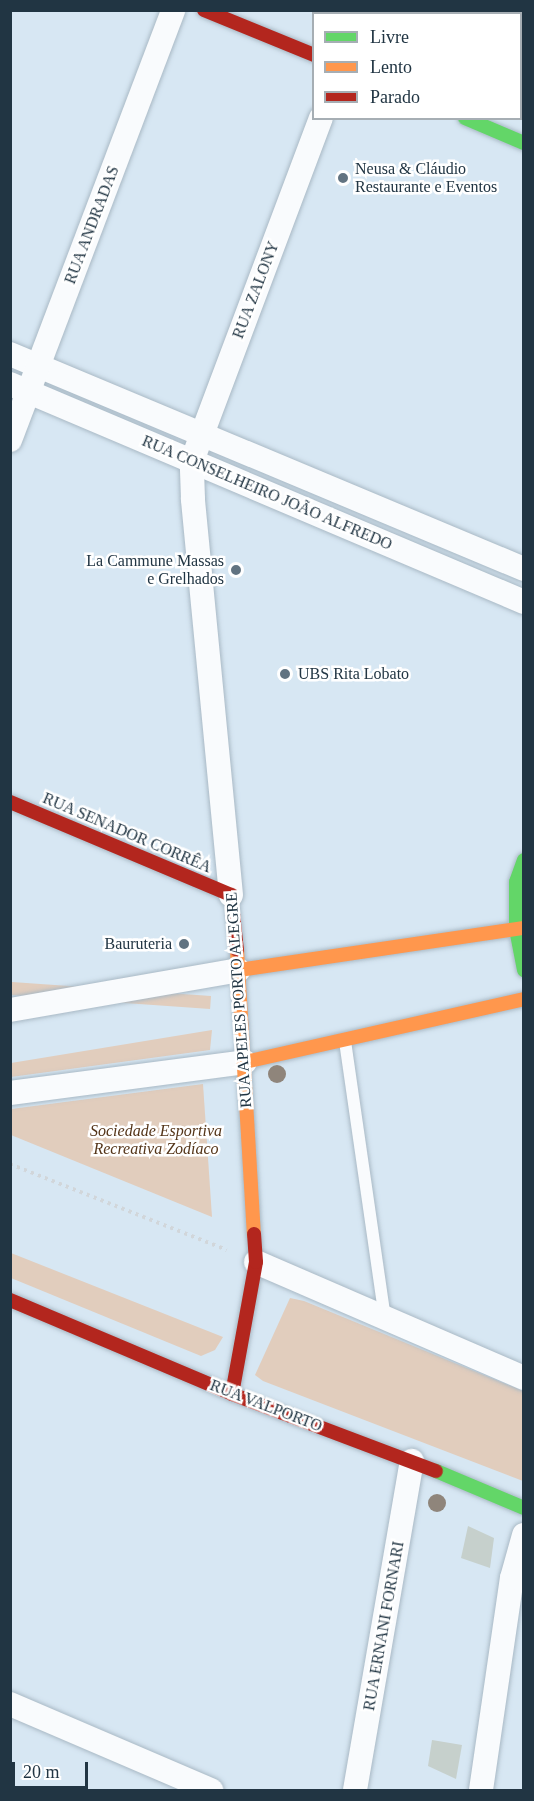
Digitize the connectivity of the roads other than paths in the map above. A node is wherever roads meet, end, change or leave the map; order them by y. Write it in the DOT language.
graph roads {
  1 [pos="173,10"];
  2 [pos="204,10"];
  3 [pos="312,54"];
  4 [pos="320,120"];
  5 [pos="470,120"];
  6 [pos="524,143"];
  7 [pos="10,354"];
  8 [pos="39,366"];
  9 [pos="20,388"];
  10 [pos="135,408"];
  11 [pos="124,432"];
  12 [pos="201,435"];
  13 [pos="10,440"];
  14 [pos="192,461"];
  15 [pos="343,493"];
  16 [pos="332,521"];
  17 [pos="518,567"];
  18 [pos="513,598"];
  19 [pos="10,802"];
  20 [pos="524,860"];
  21 [pos="231,895"];
  22 [pos="520,929"];
  23 [pos="239,970"];
  24 [pos="524,970"];
  25 [pos="524,999"];
  26 [pos="10,1010"];
  27 [pos="345,1041"];
  28 [pos="245,1062"];
  29 [pos="10,1093"];
  30 [pos="256,1262"];
  31 [pos="10,1300"];
  32 [pos="385,1318"];
  33 [pos="524,1378"];
  34 [pos="232,1394"];
  35 [pos="412,1461"];
  36 [pos="524,1508"];
  37 [pos="524,1535"];
  38 [pos="10,1704"];
  39 [pos="211,1791"];
  40 [pos="355,1791"];
  41 [pos="481,1791"];
  1 -- 8 [label="street, RUA ANDRADAS"];
  2 -- 3 [label="main road"];
  4 -- 12 [label="street, RUA ZALONY"];
  5 -- 6 [label="main road"];
  7 -- 8 [label="street, RUA CONSELHEIRO JOÃO ALFREDO"];
  8 -- 9 [label="street, RUA ANDRADAS"];
  8 -- 10 [label="street, RUA CONSELHEIRO JOÃO ALFREDO"];
  9 -- 11 [label="street, RUA CONSELHEIRO JOÃO ALFREDO"];
  9 -- 13 [label="street, RUA ANDRADAS"];
  10 -- 11 [label="street"];
  10 -- 12 [label="street, RUA CONSELHEIRO JOÃO ALFREDO"];
  11 -- 14 [label="street, RUA CONSELHEIRO JOÃO ALFREDO"];
  12 -- 14 [label="street, RUA ZALONY"];
  12 -- 15 [label="street, RUA CONSELHEIRO JOÃO ALFREDO"];
  14 -- 16 [label="street, RUA CONSELHEIRO JOÃO ALFREDO"];
  14 -- 21 [label="street, RUA APELES PORTO ALEGRE"];
  15 -- 16 [label="street"];
  15 -- 17 [label="street, RUA CONSELHEIRO JOÃO ALFREDO"];
  16 -- 18 [label="street, RUA CONSELHEIRO JOÃO ALFREDO"];
  17 -- 18 [label="street"];
  19 -- 21 [label="main road, RUA SENADOR CORRÊA"];
  20 -- 22 [label="main road"];
  21 -- 23 [label="main road, RUA APELES PORTO ALEGRE"];
  22 -- 23 [label="main road"];
  22 -- 24 [label="main road"];
  23 -- 26 [label="street"];
  23 -- 28 [label="main road, RUA APELES PORTO ALEGRE"];
  25 -- 27 [label="main road"];
  27 -- 28 [label="main road"];
  27 -- 32 [label="lane"];
  28 -- 29 [label="street"];
  28 -- 30 [label="main road, RUA APELES PORTO ALEGRE"];
  30 -- 32 [label="street"];
  30 -- 34 [label="main road, RUA APELES PORTO ALEGRE"];
  31 -- 34 [label="main road, RUA VALPORTO"];
  32 -- 33 [label="street"];
  34 -- 35 [label="main road, RUA VALPORTO"];
  35 -- 36 [label="main road, RUA VALPORTO"];
  35 -- 40 [label="street, RUA ERNANI FORNARI"];
  37 -- 41 [label="street"];
  38 -- 39 [label="street"];
}
